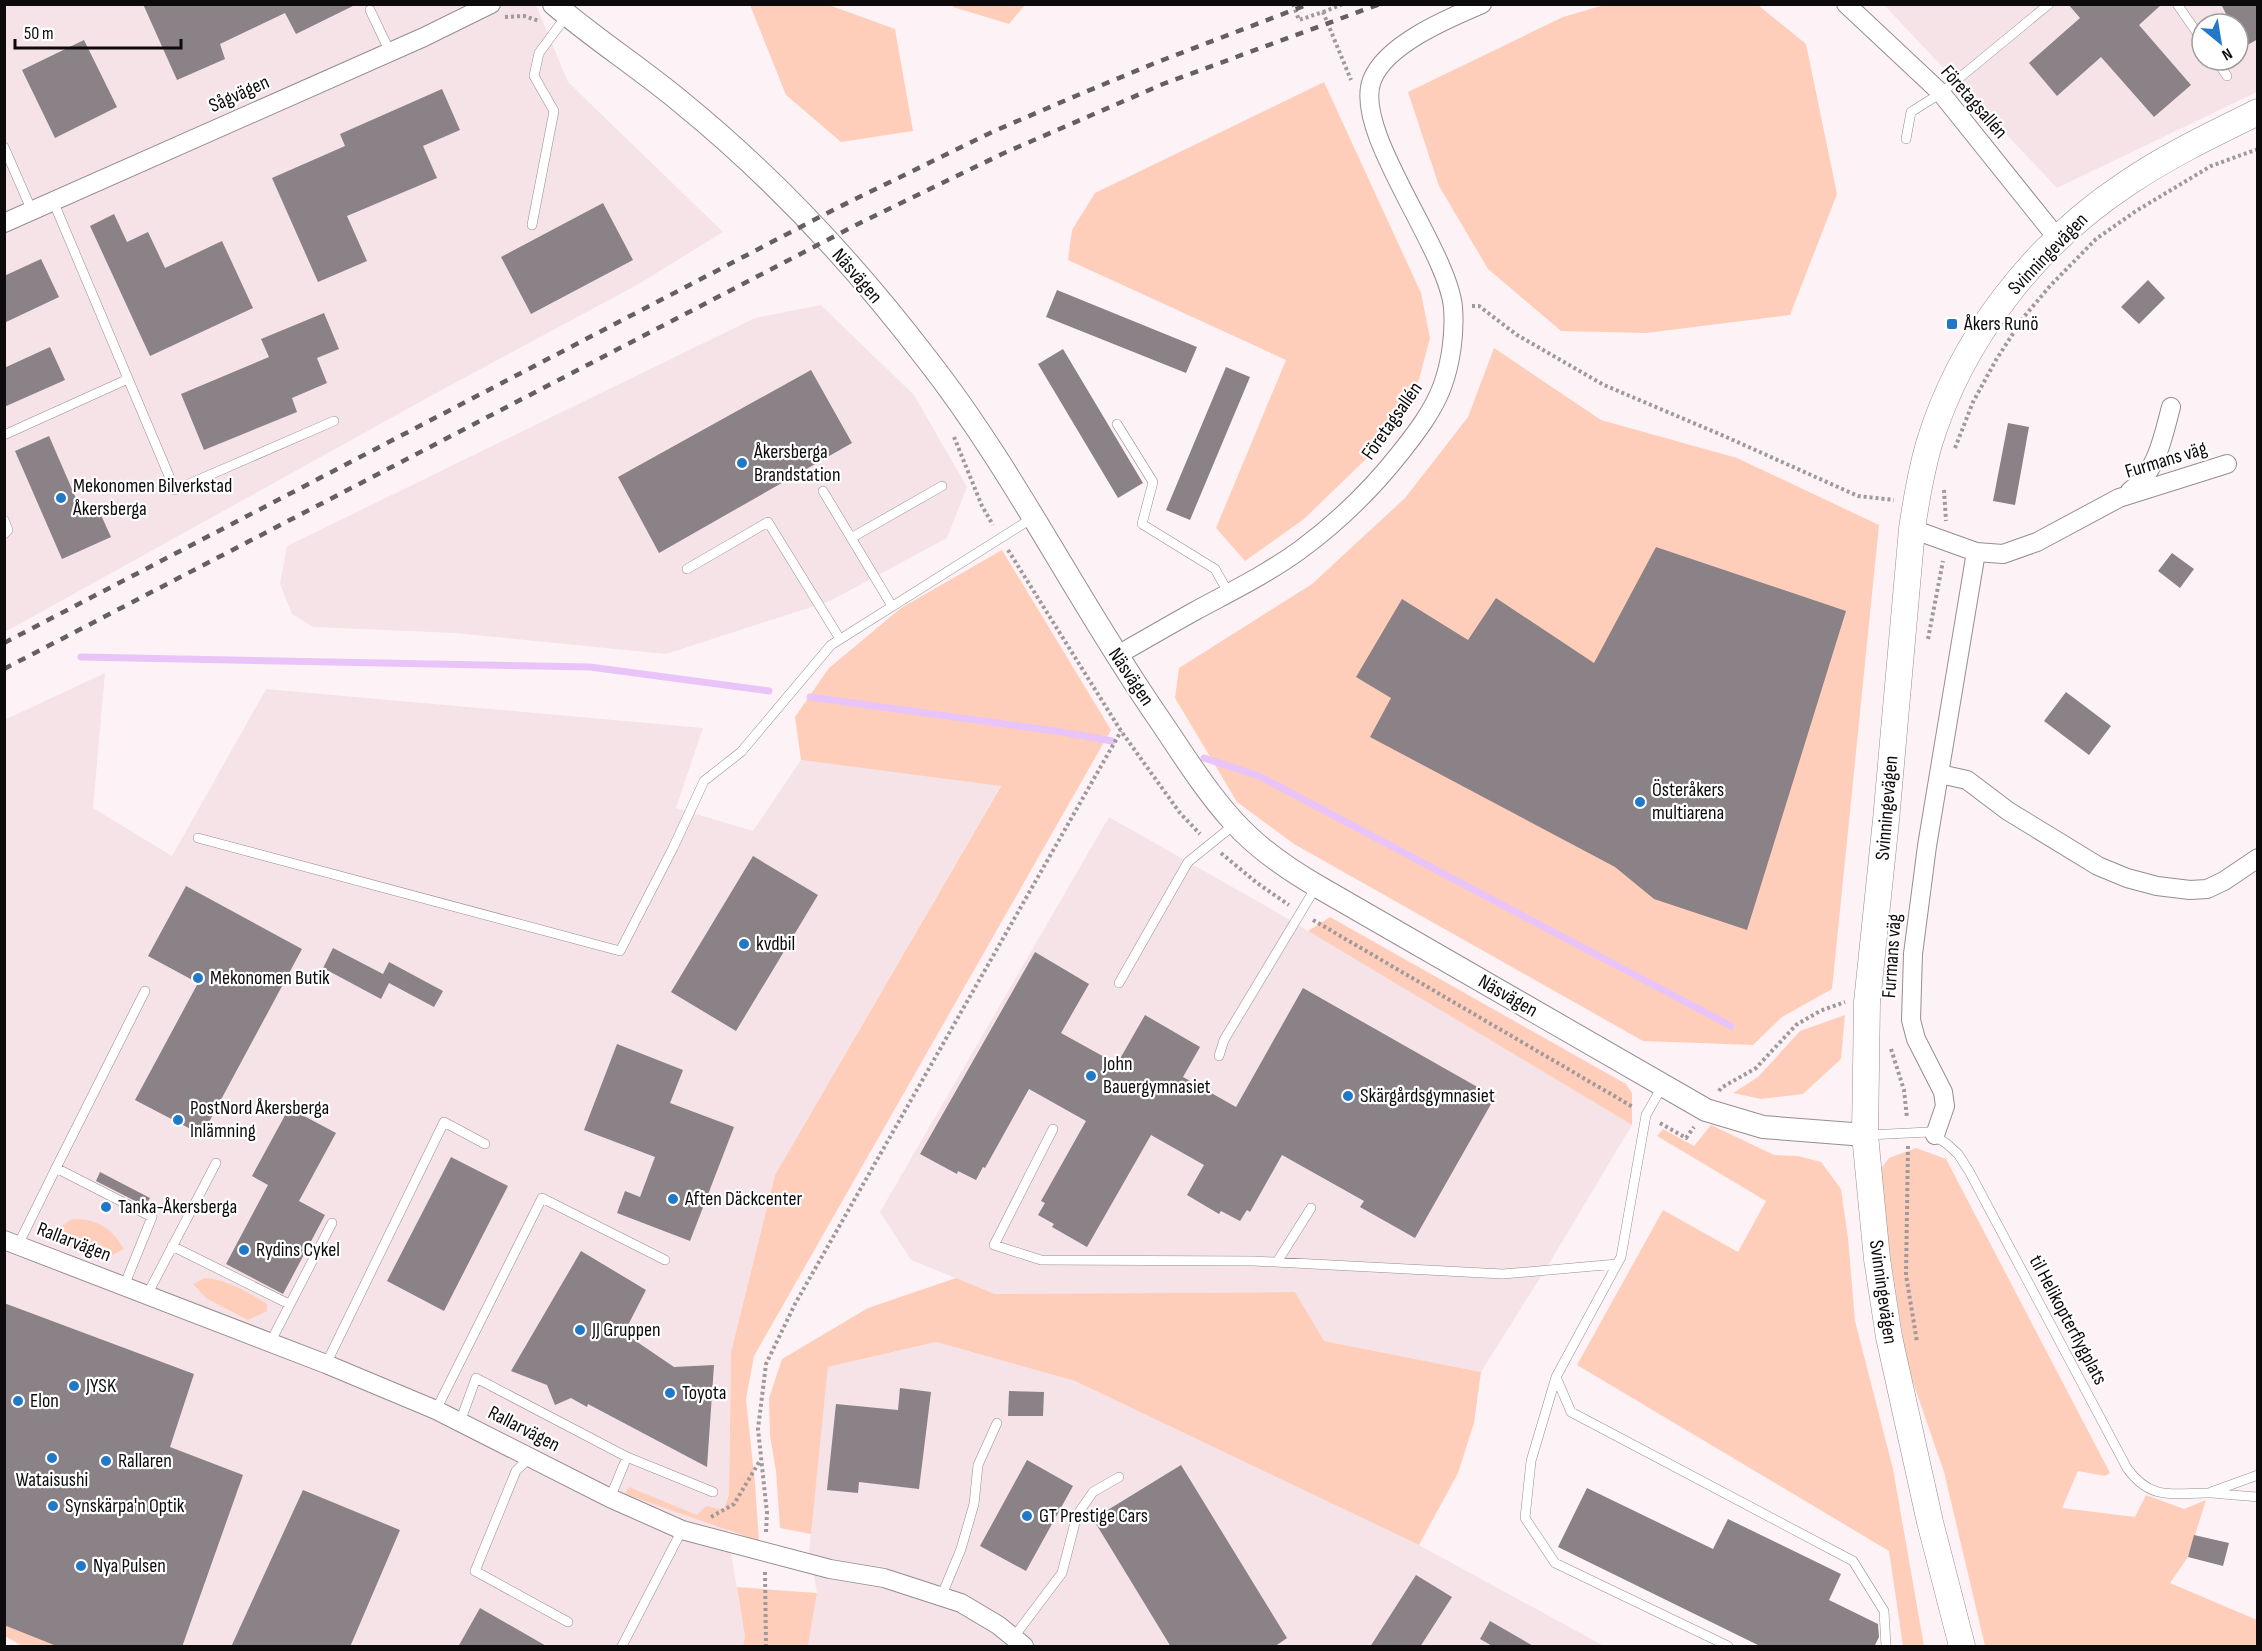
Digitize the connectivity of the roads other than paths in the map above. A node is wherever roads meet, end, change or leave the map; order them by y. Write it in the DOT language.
graph roads {
  1 [pos="491,4"];
  2 [pos="1482,4"];
  3 [pos="1846,4"];
  4 [pos="2049,4"];
  5 [pos="2177,4"];
  6 [pos="370,10"];
  7 [pos="561,10"];
  8 [pos="2190,23"];
  9 [pos="390,52"];
  10 [pos="2224,72"];
  11 [pos="2227,76"];
  12 [pos="1941,93"];
  13 [pos="2258,112"];
  14 [pos="1906,139"];
  15 [pos="4,147"];
  16 [pos="53,201"];
  17 [pos="32,211"];
  18 [pos="4,223"];
  19 [pos="532,225"];
  20 [pos="2058,239"];
  21 [pos="128,379"];
  22 [pos="2171,407"];
  23 [pos="334,421"];
  24 [pos="1116,424"];
  25 [pos="4,435"];
  26 [pos="2228,464"];
  27 [pos="942,486"];
  28 [pos="823,491"];
  29 [pos="2119,498"];
  30 [pos="1034,517"];
  31 [pos="4,520"];
  32 [pos="1912,529"];
  33 [pos="4,534"];
  34 [pos="851,538"];
  35 [pos="1976,552"];
  36 [pos="687,569"];
  37 [pos="1229,594"];
  38 [pos="892,606"];
  39 [pos="840,639"];
  40 [pos="1116,656"];
  41 [pos="1940,774"];
  42 [pos="1235,824"];
  43 [pos="198,838"];
  44 [pos="2258,858"];
  45 [pos="1317,886"];
  46 [pos="1119,983"];
  47 [pos="145,991"];
  48 [pos="1219,1056"];
  49 [pos="1663,1085"];
  50 [pos="1053,1129"];
  51 [pos="1865,1135"];
  52 [pos="1935,1135"];
  53 [pos="485,1144"];
  54 [pos="216,1163"];
  55 [pos="56,1168"];
  56 [pos="1311,1208"];
  57 [pos="332,1224"];
  58 [pos="11,1242"];
  59 [pos="172,1246"];
  60 [pos="666,1260"];
  61 [pos="1277,1262"];
  62 [pos="1617,1264"];
  63 [pos="124,1286"];
  64 [pos="147,1295"];
  65 [pos="290,1304"];
  66 [pos="270,1343"];
  67 [pos="326,1364"];
  68 [pos="1556,1377"];
  69 [pos="436,1410"];
  70 [pos="460,1422"];
  71 [pos="997,1423"];
  72 [pos="530,1457"];
  73 [pos="627,1457"];
  74 [pos="2258,1474"];
  75 [pos="1119,1477"];
  76 [pos="713,1492"];
  77 [pos="2209,1493"];
  78 [pos="2258,1497"];
  79 [pos="610,1498"];
  80 [pos="688,1532"];
  81 [pos="942,1597"];
  82 [pos="568,1622"];
  83 [pos="1018,1642"];
  84 [pos="622,1647"];
  85 [pos="1728,1647"];
  86 [pos="1886,1647"];
  87 [pos="1962,1647"];
  1 -- 9 [label="street, Sågvägen"];
  2 -- 37 [label="street, Företagsallén"];
  3 -- 12 [label="street, Företagsallén"];
  4 -- 12 [label="lane"];
  5 -- 8 [label="lane"];
  6 -- 9 [label="lane"];
  7 -- 19 [label="lane"];
  7 -- 30 [label="street, Näsvägen"];
  9 -- 16 [label="street, Sågvägen"];
  10 -- 11 [label="lane"];
  12 -- 14 [label="lane"];
  12 -- 20 [label="street, Företagsallén"];
  13 -- 20 [label="main road, Svinningevägen"];
  15 -- 17 [label="lane"];
  16 -- 17 [label="street, Sågvägen"];
  16 -- 21 [label="lane"];
  17 -- 18 [label="street, Sågvägen"];
  20 -- 32 [label="main road, Svinningevägen"];
  21 -- 23 [label="lane"];
  21 -- 25 [label="lane"];
  22 -- 29 [label="street, Furmans väg"];
  24 -- 37 [label="lane"];
  26 -- 29 [label="street, Furmans väg"];
  27 -- 34 [label="lane"];
  28 -- 34 [label="lane"];
  29 -- 35 [label="street, Furmans väg"];
  30 -- 38 [label="lane"];
  30 -- 40 [label="street, Näsvägen"];
  31 -- 33 [label="lane"];
  32 -- 35 [label="street, Furmans väg"];
  32 -- 51 [label="main road, Svinningevägen"];
  34 -- 38 [label="lane"];
  35 -- 41 [label="street, Furmans väg"];
  36 -- 39 [label="lane"];
  37 -- 40 [label="street, Företagsallén"];
  38 -- 39 [label="lane"];
  39 -- 43 [label="lane"];
  40 -- 42 [label="street, Näsvägen"];
  41 -- 44 [label="street"];
  41 -- 52 [label="street, Furmans väg"];
  42 -- 45 [label="street, Näsvägen"];
  42 -- 46 [label="lane"];
  45 -- 48 [label="lane"];
  45 -- 49 [label="street, Näsvägen"];
  47 -- 55 [label="lane"];
  49 -- 51 [label="street, Näsvägen"];
  49 -- 62 [label="lane"];
  50 -- 61 [label="lane"];
  51 -- 52 [label="lane"];
  51 -- 87 [label="main road, Svinningevägen"];
  52 -- 77 [label="lane, til Helikopterflygplats"];
  53 -- 67 [label="lane"];
  54 -- 59 [label="lane"];
  55 -- 58 [label="lane"];
  55 -- 63 [label="lane"];
  56 -- 61 [label="lane"];
  57 -- 65 [label="lane"];
  58 -- 63 [label="street, Rallarvägen"];
  59 -- 64 [label="lane"];
  59 -- 65 [label="lane"];
  60 -- 69 [label="lane"];
  61 -- 62 [label="lane"];
  62 -- 68 [label="lane"];
  63 -- 64 [label="street, Rallarvägen"];
  64 -- 66 [label="street, Rallarvägen"];
  65 -- 66 [label="lane"];
  66 -- 67 [label="street, Rallarvägen"];
  67 -- 69 [label="street, Rallarvägen"];
  68 -- 85 [label="lane"];
  68 -- 86 [label="lane"];
  69 -- 70 [label="street, Rallarvägen"];
  70 -- 72 [label="street, Rallarvägen"];
  70 -- 73 [label="lane"];
  71 -- 81 [label="lane"];
  72 -- 79 [label="street, Rallarvägen"];
  72 -- 82 [label="lane"];
  73 -- 76 [label="lane"];
  73 -- 79 [label="lane"];
  74 -- 77 [label="lane"];
  75 -- 83 [label="lane"];
  77 -- 78 [label="lane, til Helikopterflygplats"];
  79 -- 80 [label="street, Rallarvägen"];
  80 -- 81 [label="street, Rallarvägen"];
  80 -- 84 [label="lane"];
  81 -- 83 [label="street, Rallarvägen"];
}
